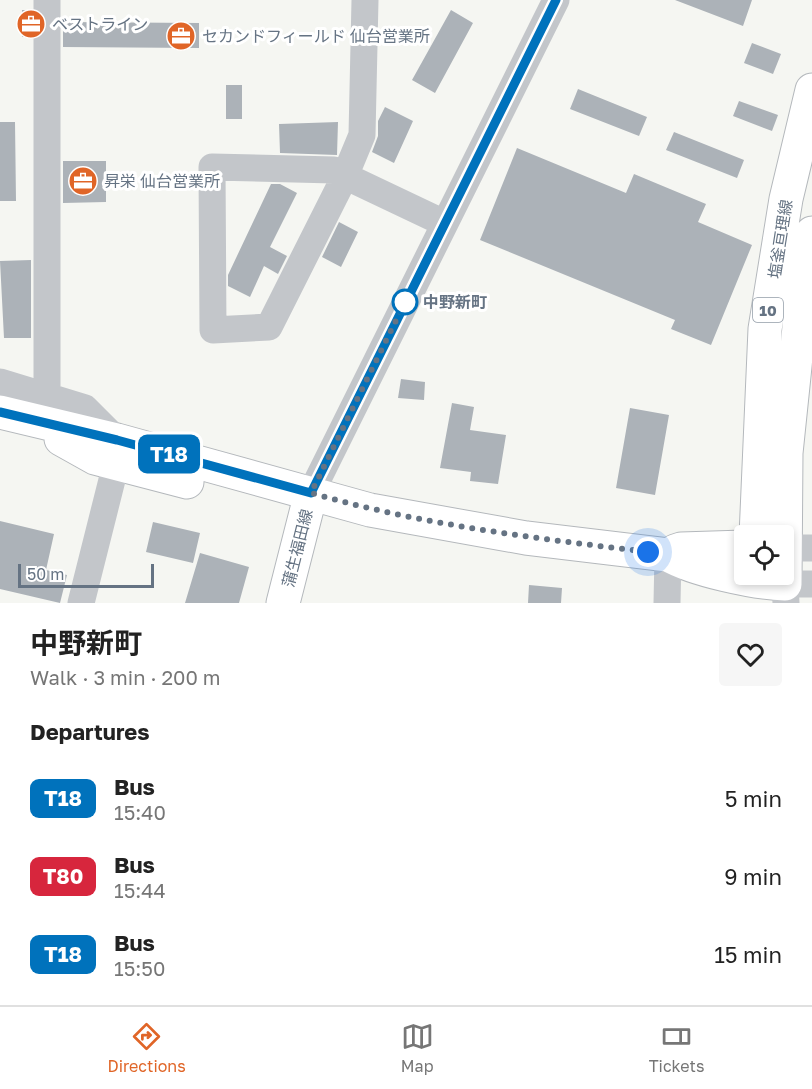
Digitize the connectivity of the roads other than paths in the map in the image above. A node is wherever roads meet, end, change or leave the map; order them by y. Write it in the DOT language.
graph roads {
  1 [pos="47,0"];
  2 [pos="365,0"];
  3 [pos="556,0"];
  4 [pos="812,90"];
  5 [pos="345,176"];
  6 [pos="444,223"];
  7 [pos="812,233"];
  8 [pos="0,382"];
  9 [pos="25,410"];
  10 [pos="116,452"];
  11 [pos="311,493"];
  12 [pos="782,525"];
  13 [pos="784,525"];
  14 [pos="676,555"];
  15 [pos="727,555"];
  16 [pos="775,589"];
  17 [pos="81,603"];
  18 [pos="283,603"];
  19 [pos="667,603"];
  1 -- 9 [label="street"];
  2 -- 5 [label="street"];
  3 -- 6 [label="street"];
  4 -- 12 [label="main road, 塩釜亘理線 / 10"];
  5 -- 5 [label="street"];
  5 -- 6 [label="street"];
  6 -- 11 [label="street"];
  7 -- 13 [label="main road, 塩釜亘理線 / 10"];
  8 -- 9 [label="street"];
  9 -- 10 [label="main road, 塩釜亘理線 / 10"];
  10 -- 11 [label="main road, 塩釜亘理線 / 10"];
  10 -- 11 [label="main road, 塩釜亘理線 / 10"];
  10 -- 17 [label="street"];
  11 -- 14 [label="main road, 塩釜亘理線 / 10"];
  11 -- 18 [label="main road, 蒲生福田線"];
  14 -- 15 [label="main road, 塩釜亘理線 / 10"];
  14 -- 19 [label="street"];
  15 -- 16 [label="main road, 塩釜亘理線 / 10"];
}
